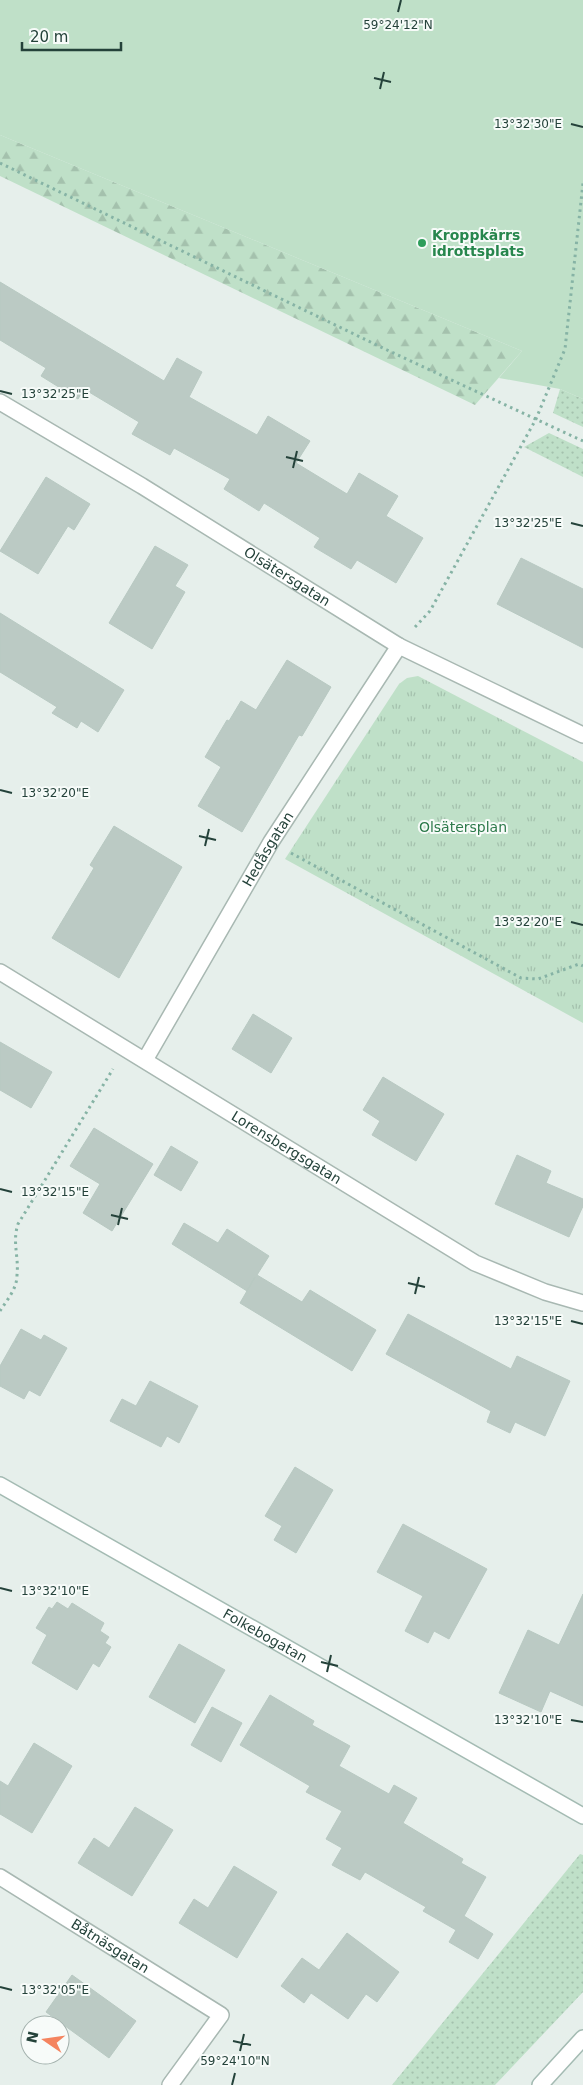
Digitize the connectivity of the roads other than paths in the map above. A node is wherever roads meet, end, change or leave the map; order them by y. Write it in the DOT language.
graph roads {
  1 [pos="0,402"];
  2 [pos="399,646"];
  3 [pos="583,735"];
  4 [pos="0,972"];
  5 [pos="146,1060"];
  6 [pos="583,1303"];
  7 [pos="0,1485"];
  8 [pos="583,1816"];
  9 [pos="0,1877"];
  10 [pos="583,2038"];
  11 [pos="170,2085"];
  12 [pos="540,2085"];
  1 -- 2 [label="street, Olsätersgatan"];
  2 -- 3 [label="street, Olsätersgatan"];
  2 -- 5 [label="street, Hedåsgatan"];
  4 -- 5 [label="street, Lorensbergsgatan"];
  5 -- 6 [label="street, Lorensbergsgatan"];
  7 -- 8 [label="street, Folkebogatan"];
  9 -- 11 [label="street, Båtnäsgatan"];
  10 -- 12 [label="street"];
}
